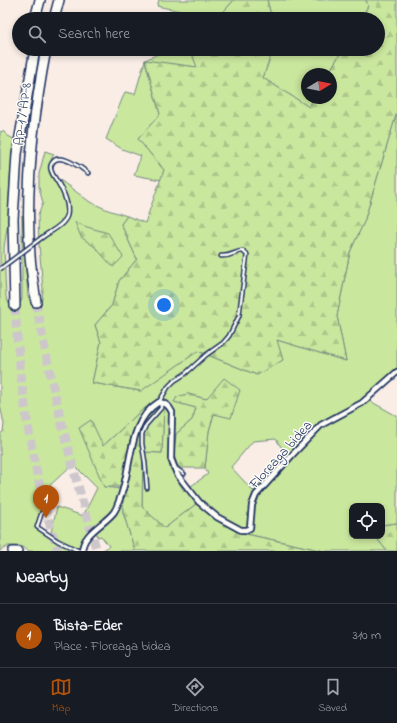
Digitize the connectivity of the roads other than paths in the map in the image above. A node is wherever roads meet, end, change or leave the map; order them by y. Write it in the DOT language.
graph roads {
  1 [pos="40,0"];
  2 [pos="46,0"];
  3 [pos="59,0"];
  4 [pos="37,12"];
  5 [pos="43,12"];
  6 [pos="56,12"];
  7 [pos="28,56"];
  8 [pos="34,56"];
  9 [pos="45,56"];
  10 [pos="22,120"];
  11 [pos="88,173"];
  12 [pos="221,256"];
  13 [pos="0,268"];
  14 [pos="36,302"];
  15 [pos="15,306"];
  16 [pos="397,372"];
  17 [pos="159,402"];
  18 [pos="174,466"];
  19 [pos="184,474"];
  20 [pos="147,488"];
  21 [pos="42,512"];
  22 [pos="12,551"];
  23 [pos="18,551"];
  24 [pos="80,551"];
  1 -- 4 [label="highway"];
  2 -- 5 [label="highway"];
  3 -- 6 [label="highway"];
  7 -- 10 [label="highway"];
  8 -- 10 [label="highway, AP-1 / AP-8"];
  9 -- 14 [label="highway, AP-1 / AP-8"];
  10 -- 15 [label="highway, AP-1 / AP-8"];
  11 -- 13 [label="lane, bridge"];
  12 -- 17 [label="lane"];
  16 -- 18 [label="street, Floreaga bidea"];
  17 -- 18 [label="street, Floreaga bidea"];
  17 -- 20 [label="lane"];
  17 -- 24 [label="street"];
  18 -- 19 [label="lane"];
  21 -- 24 [label="lane"];
  22 -- 23 [label="main road"];
}
